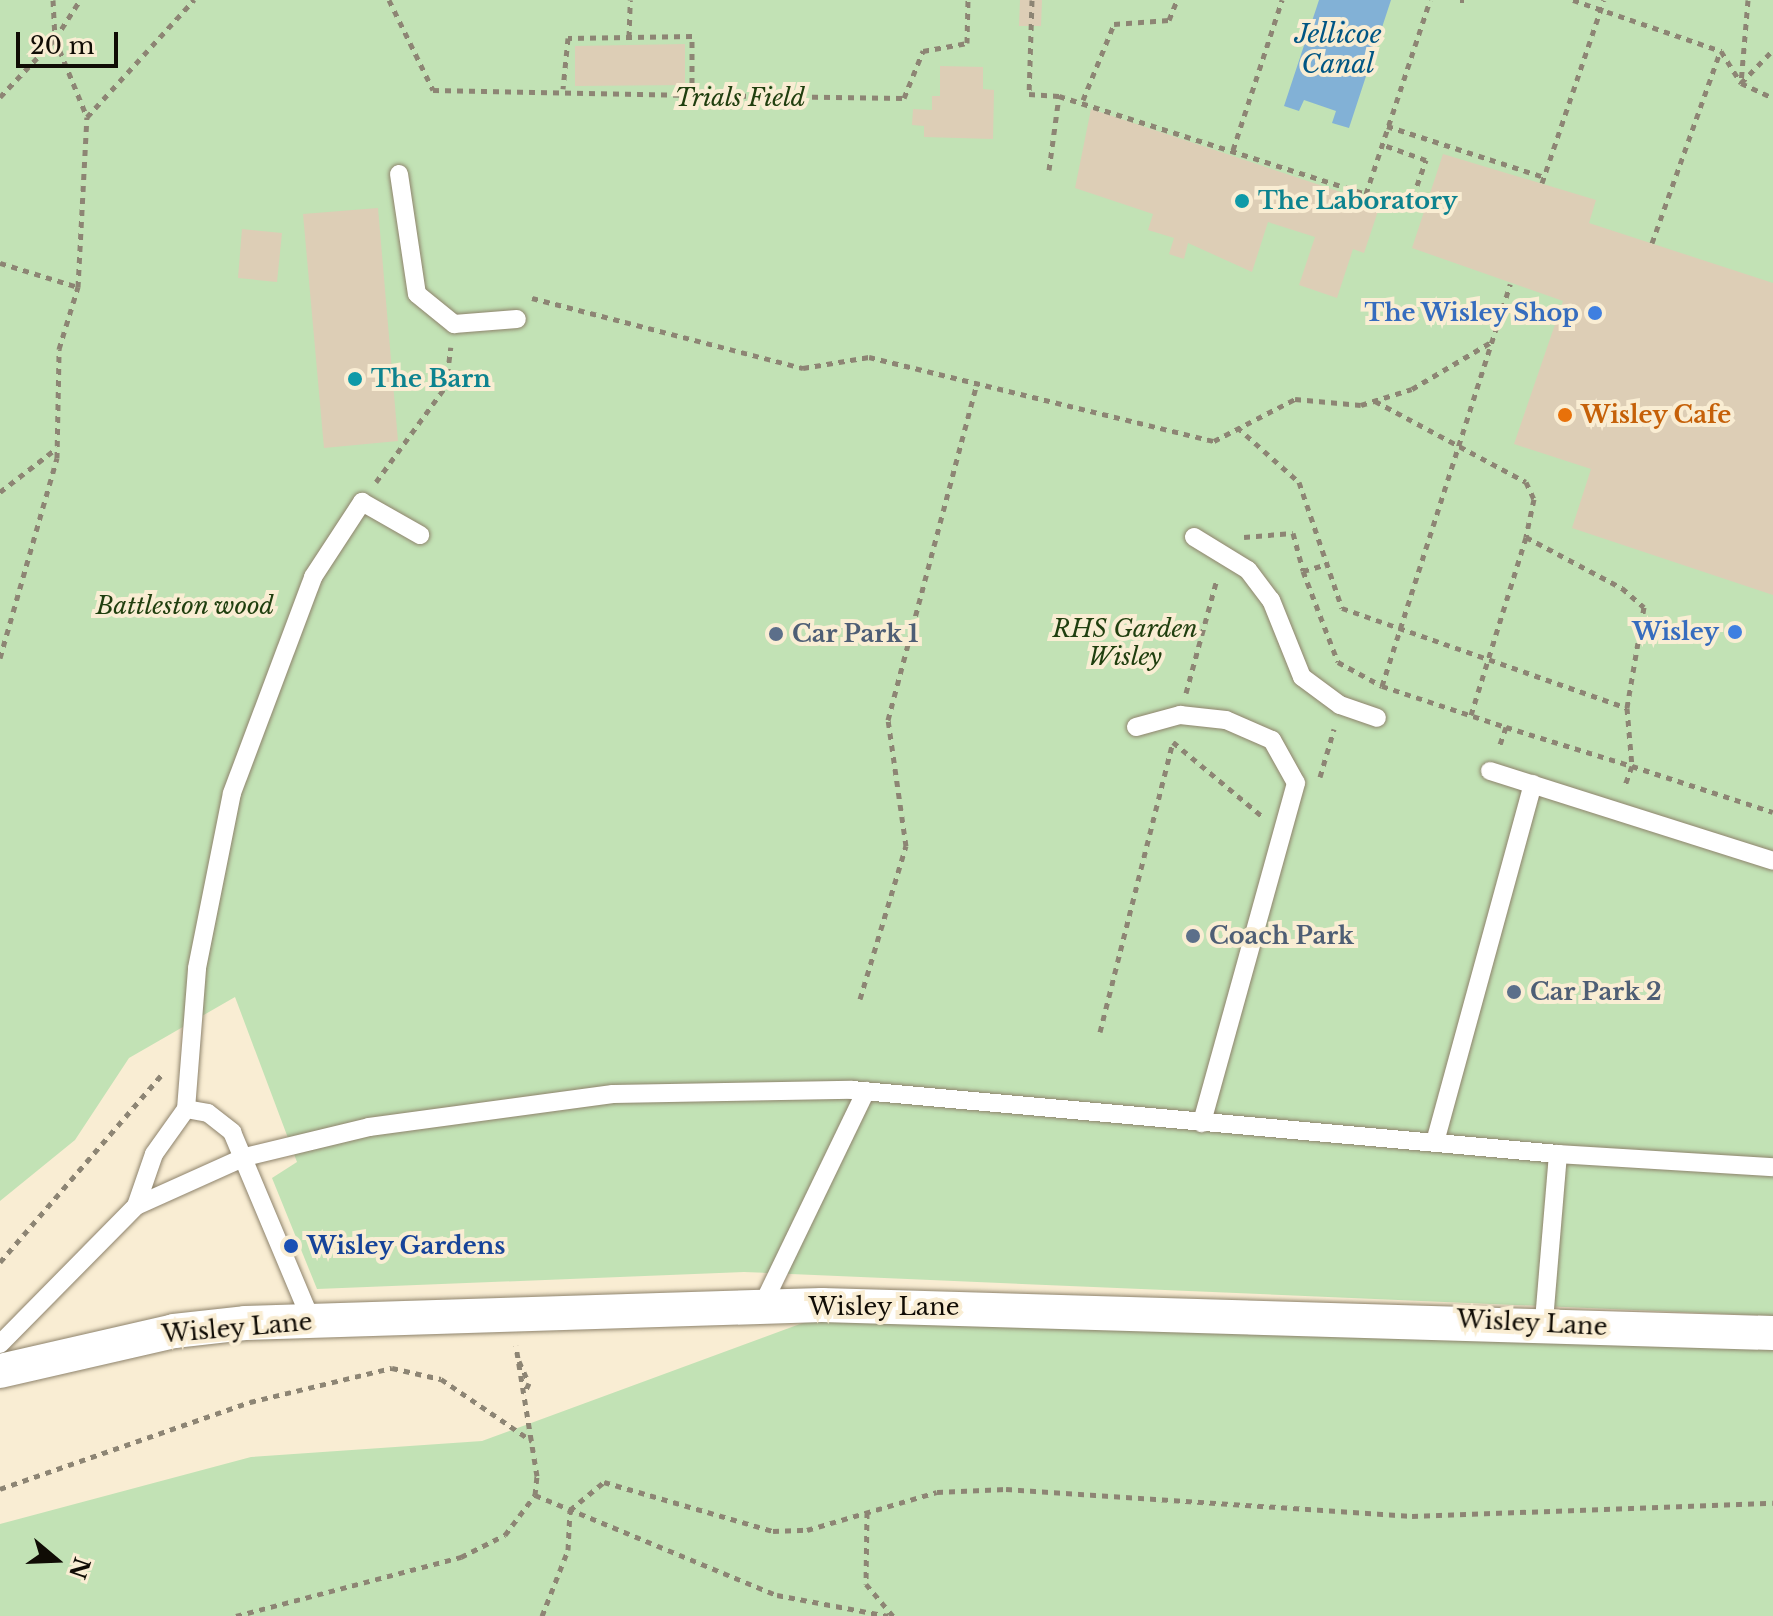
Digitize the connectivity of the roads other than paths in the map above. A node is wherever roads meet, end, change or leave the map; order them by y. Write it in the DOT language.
graph roads {
  1 [pos="399,174"];
  2 [pos="517,319"];
  3 [pos="420,535"];
  4 [pos="1194,537"];
  5 [pos="1377,718"];
  6 [pos="1136,727"];
  7 [pos="1490,771"];
  8 [pos="1533,784"];
  9 [pos="1773,861"];
  10 [pos="866,1091"];
  11 [pos="186,1109"];
  12 [pos="1202,1123"];
  13 [pos="1435,1142"];
  14 [pos="1558,1154"];
  15 [pos="245,1157"];
  16 [pos="1773,1167"];
  17 [pos="136,1206"];
  18 [pos="761,1308"];
  19 [pos="311,1320"];
  20 [pos="1544,1322"];
  21 [pos="1773,1333"];
  22 [pos="0,1344"];
  23 [pos="0,1371"];
  1 -- 2 [label="lane"];
  3 -- 11 [label="lane"];
  4 -- 5 [label="lane"];
  6 -- 12 [label="lane"];
  7 -- 8 [label="lane"];
  8 -- 9 [label="lane"];
  8 -- 13 [label="lane"];
  10 -- 12 [label="lane"];
  10 -- 15 [label="lane"];
  10 -- 18 [label="lane"];
  11 -- 15 [label="lane"];
  11 -- 17 [label="lane"];
  12 -- 13 [label="lane"];
  13 -- 14 [label="lane"];
  14 -- 16 [label="lane"];
  14 -- 20 [label="lane"];
  15 -- 17 [label="lane"];
  15 -- 19 [label="lane"];
  17 -- 22 [label="lane"];
  18 -- 19 [label="street, Wisley Lane"];
  18 -- 20 [label="street, Wisley Lane"];
  19 -- 23 [label="street, Wisley Lane"];
  20 -- 21 [label="street, Wisley Lane"];
}
